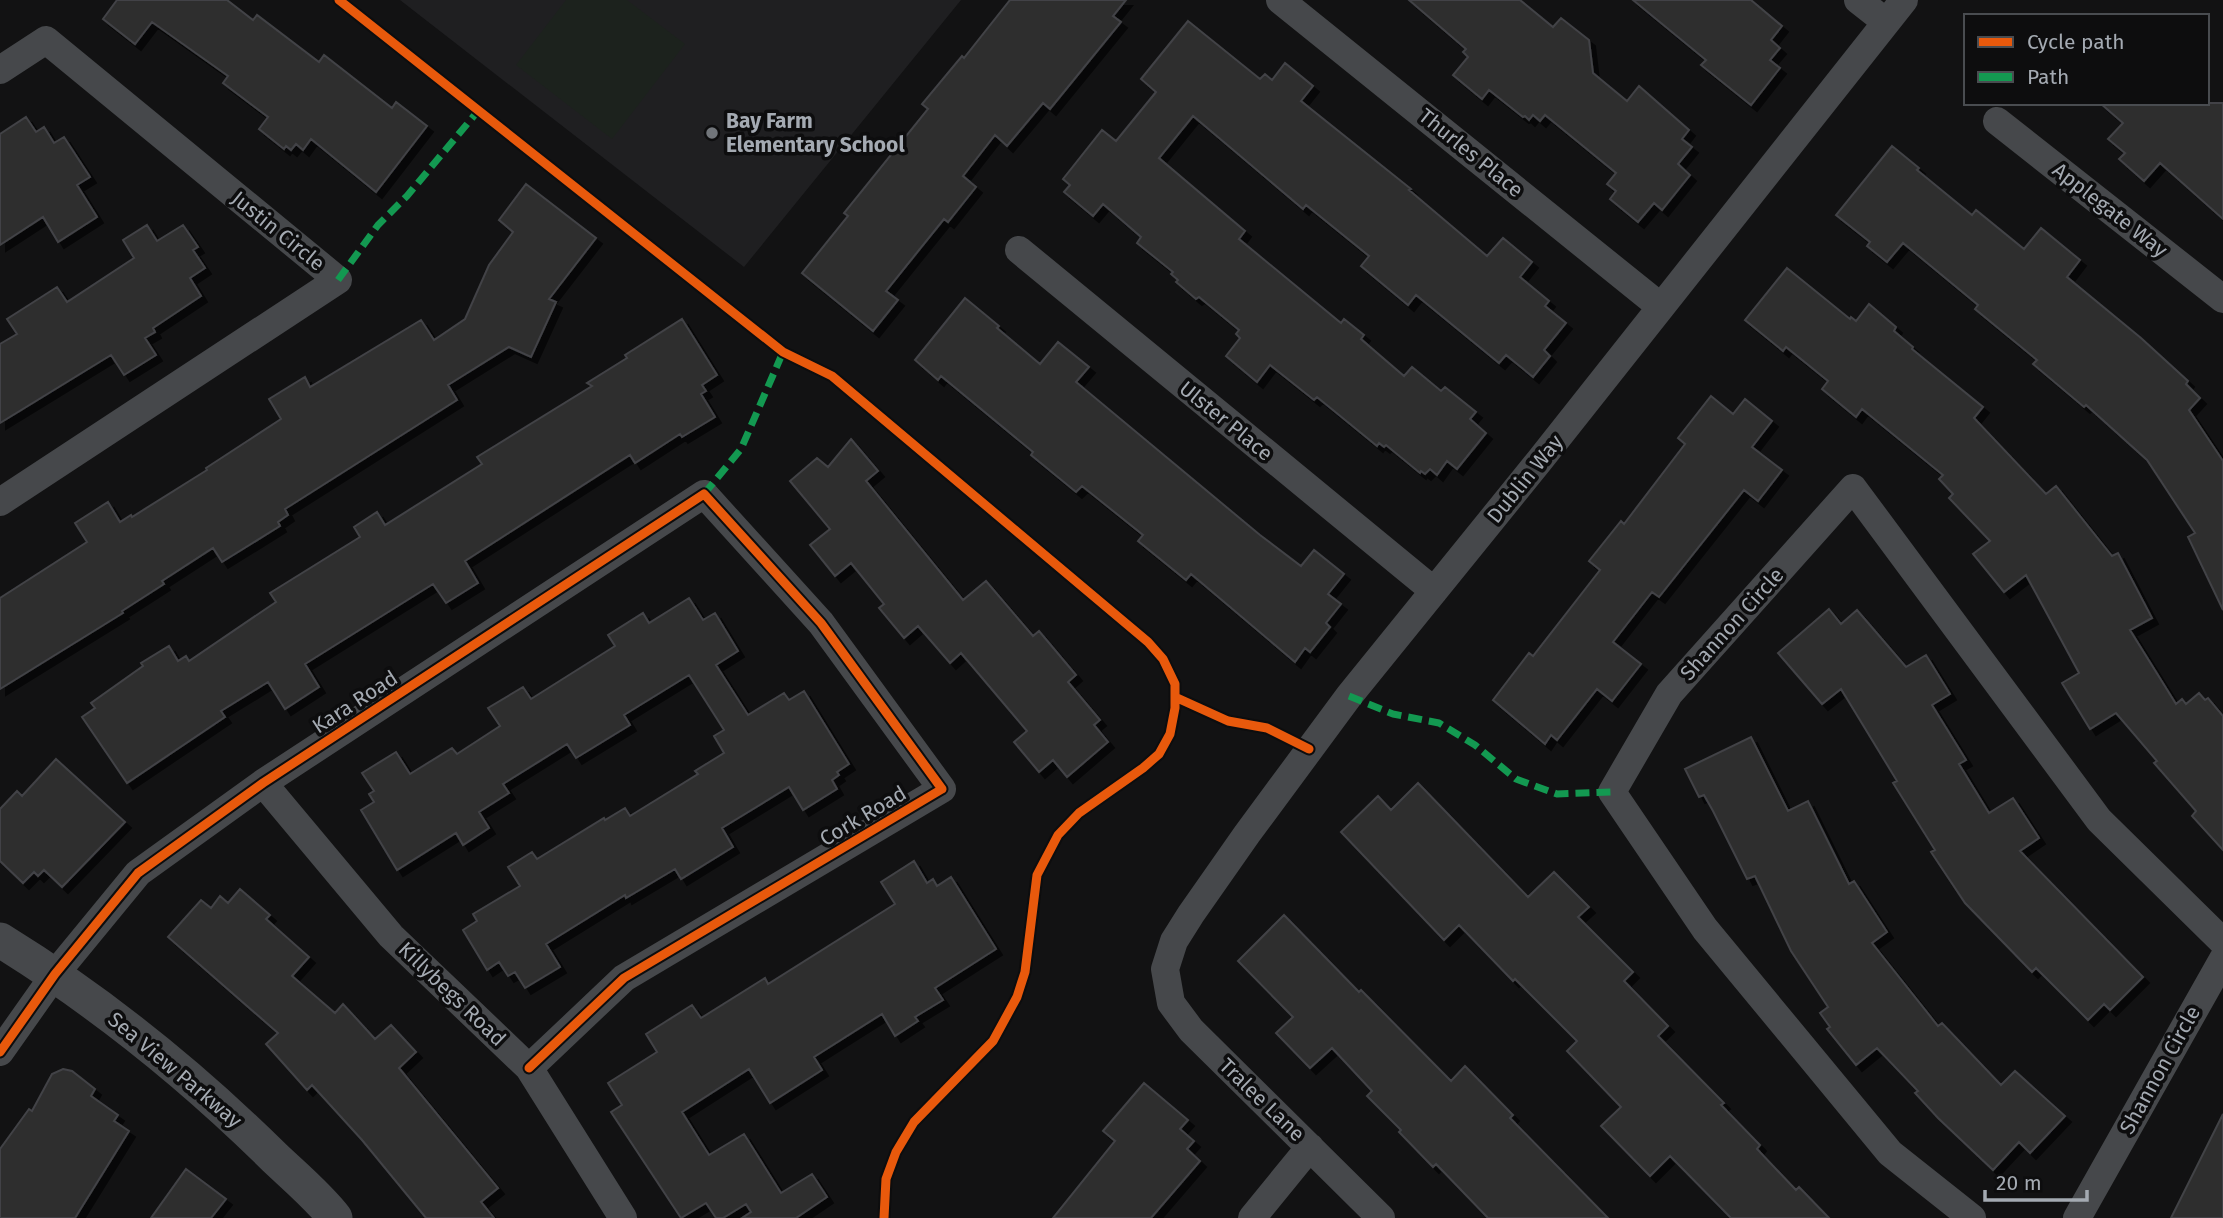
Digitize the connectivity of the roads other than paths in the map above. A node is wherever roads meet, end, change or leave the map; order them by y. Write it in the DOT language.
graph roads {
  1 [pos="1280,0"];
  2 [pos="1858,0"];
  3 [pos="1904,0"];
  4 [pos="1886,22"];
  5 [pos="0,70"];
  6 [pos="1997,121"];
  7 [pos="1019,250"];
  8 [pos="2223,299"];
  9 [pos="1661,307"];
  10 [pos="704,494"];
  11 [pos="0,502"];
  12 [pos="1434,592"];
  13 [pos="263,783"];
  14 [pos="0,940"];
  15 [pos="2223,942"];
  16 [pos="2223,959"];
  17 [pos="1164,969"];
  18 [pos="55,974"];
  19 [pos="0,1052"];
  20 [pos="529,1068"];
  21 [pos="1310,1147"];
  22 [pos="331,1217"];
  23 [pos="623,1218"];
  24 [pos="1252,1218"];
  25 [pos="1381,1218"];
  26 [pos="1972,1218"];
  27 [pos="2077,1218"];
  1 -- 9 [label="street, Thurles Place"];
  2 -- 4 [label="street"];
  3 -- 4 [label="street, Dublin Way"];
  4 -- 9 [label="street, Dublin Way"];
  5 -- 11 [label="street, Justin Circle"];
  6 -- 8 [label="street, Applegate Way"];
  7 -- 12 [label="street, Ulster Place"];
  9 -- 12 [label="street, Dublin Way"];
  10 -- 13 [label="street, Kara Road"];
  10 -- 20 [label="street, Cork Road"];
  12 -- 17 [label="street, Dublin Way"];
  13 -- 18 [label="street, Kara Road"];
  13 -- 20 [label="street, Killybegs Road"];
  14 -- 18 [label="street, Sea View Parkway"];
  15 -- 26 [label="street, Shannon Circle"];
  16 -- 27 [label="street, Shannon Circle"];
  17 -- 21 [label="street, Tralee Lane"];
  18 -- 19 [label="street, Kara Road"];
  18 -- 22 [label="street, Sea View Parkway"];
  20 -- 23 [label="street, Killybegs Road"];
  21 -- 24 [label="street"];
  21 -- 25 [label="street, Tralee Lane"];
}
